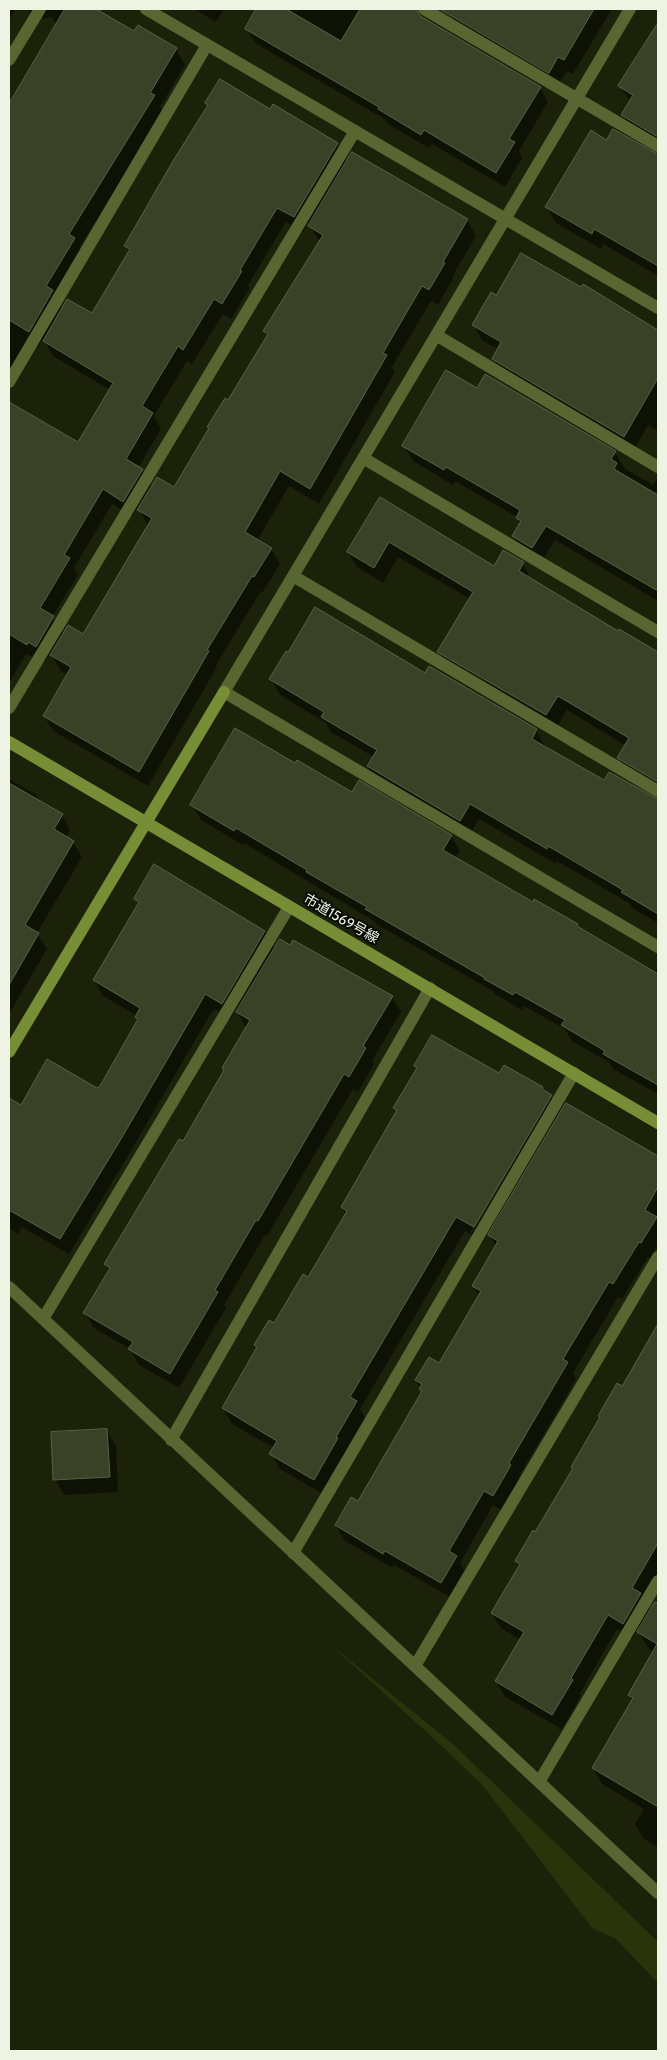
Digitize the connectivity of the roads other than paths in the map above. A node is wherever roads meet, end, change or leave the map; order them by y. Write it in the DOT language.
graph roads {
  1 [pos="40,9"];
  2 [pos="146,9"];
  3 [pos="424,9"];
  4 [pos="630,9"];
  5 [pos="208,45"];
  6 [pos="9,60"];
  7 [pos="577,98"];
  8 [pos="355,131"];
  9 [pos="658,146"];
  10 [pos="506,218"];
  11 [pos="658,308"];
  12 [pos="436,335"];
  13 [pos="9,382"];
  14 [pos="363,458"];
  15 [pos="658,468"];
  16 [pos="293,576"];
  17 [pos="658,632"];
  18 [pos="224,692"];
  19 [pos="9,708"];
  20 [pos="9,742"];
  21 [pos="658,791"];
  22 [pos="146,823"];
  23 [pos="289,907"];
  24 [pos="658,947"];
  25 [pos="430,988"];
  26 [pos="9,1052"];
  27 [pos="574,1073"];
  28 [pos="658,1123"];
  29 [pos="658,1257"];
  30 [pos="9,1287"];
  31 [pos="43,1319"];
  32 [pos="172,1440"];
  33 [pos="293,1553"];
  34 [pos="658,1581"];
  35 [pos="415,1666"];
  36 [pos="539,1782"];
  37 [pos="658,1893"];
  1 -- 6 [label="street"];
  2 -- 5 [label="street"];
  3 -- 7 [label="street"];
  4 -- 7 [label="street"];
  5 -- 8 [label="street"];
  5 -- 13 [label="street"];
  7 -- 9 [label="street"];
  7 -- 10 [label="street"];
  8 -- 10 [label="street"];
  8 -- 19 [label="street"];
  10 -- 11 [label="street"];
  10 -- 12 [label="street"];
  12 -- 14 [label="street"];
  12 -- 15 [label="street"];
  14 -- 16 [label="street"];
  14 -- 17 [label="street"];
  16 -- 18 [label="street"];
  16 -- 21 [label="street"];
  18 -- 22 [label="street"];
  18 -- 24 [label="street"];
  20 -- 22 [label="street, 市道1569号線"];
  22 -- 23 [label="street, 市道1569号線"];
  22 -- 26 [label="street"];
  23 -- 25 [label="street, 市道1569号線"];
  23 -- 31 [label="street"];
  25 -- 27 [label="street, 市道1569号線"];
  25 -- 32 [label="street"];
  27 -- 28 [label="street, 市道1569号線"];
  27 -- 33 [label="street"];
  29 -- 35 [label="street"];
  30 -- 31 [label="street"];
  31 -- 32 [label="street"];
  32 -- 33 [label="street"];
  33 -- 35 [label="street"];
  34 -- 36 [label="street"];
  35 -- 36 [label="street"];
  36 -- 37 [label="street"];
}
